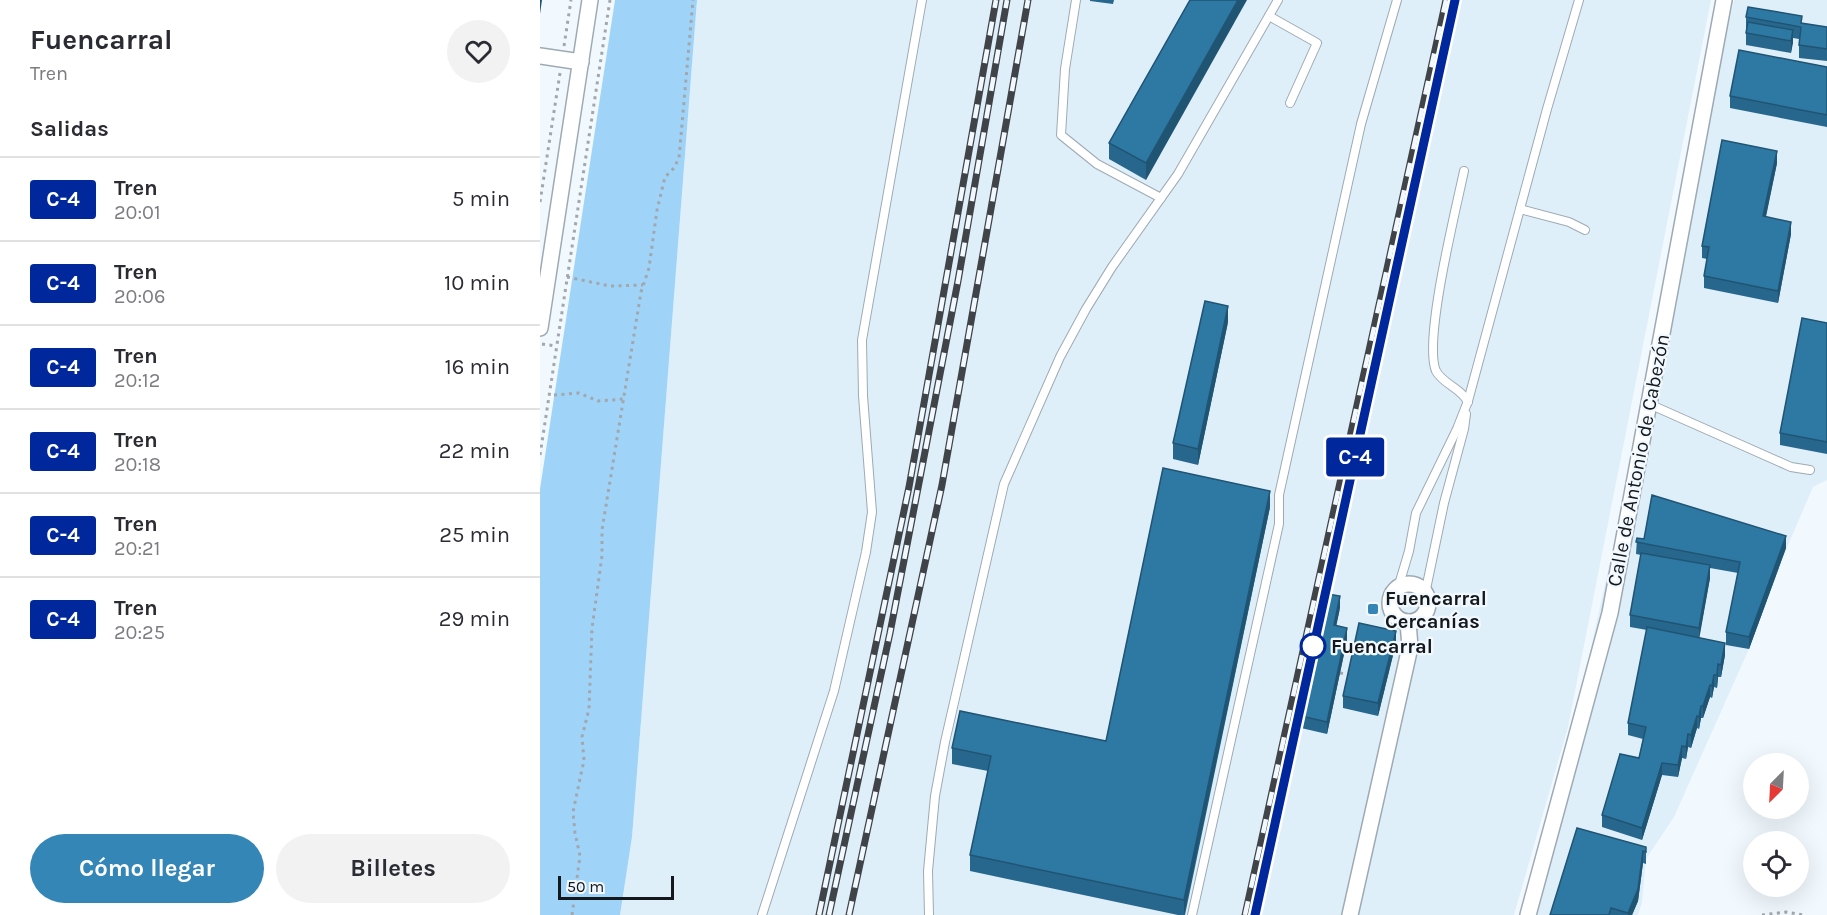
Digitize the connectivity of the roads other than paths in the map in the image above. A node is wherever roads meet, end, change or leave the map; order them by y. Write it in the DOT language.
graph roads {
  1 [pos="590,0"];
  2 [pos="922,0"];
  3 [pos="1076,0"];
  4 [pos="1278,0"];
  5 [pos="1397,0"];
  6 [pos="1579,0"];
  7 [pos="1724,0"];
  8 [pos="1269,16"];
  9 [pos="540,56"];
  10 [pos="581,62"];
  11 [pos="1290,103"];
  12 [pos="1464,171"];
  13 [pos="1161,198"];
  14 [pos="1520,209"];
  15 [pos="1585,230"];
  16 [pos="540,322"];
  17 [pos="1468,401"];
  18 [pos="1649,404"];
  19 [pos="1810,470"];
  20 [pos="1398,588"];
  21 [pos="1425,594"];
  22 [pos="1408,622"];
  23 [pos="762,915"];
  24 [pos="929,915"];
  25 [pos="1192,915"];
  26 [pos="1350,915"];
  27 [pos="1528,915"];
  1 -- 10 [label="street"];
  2 -- 23 [label="lane"];
  3 -- 13 [label="lane"];
  4 -- 8 [label="lane"];
  5 -- 25 [label="lane"];
  6 -- 14 [label="lane"];
  7 -- 18 [label="street, Calle de Antonio de Cabezón"];
  8 -- 11 [label="lane"];
  8 -- 13 [label="lane"];
  9 -- 10 [label="street"];
  10 -- 16 [label="street"];
  12 -- 17 [label="lane"];
  13 -- 24 [label="lane"];
  14 -- 15 [label="lane"];
  14 -- 17 [label="lane"];
  17 -- 20 [label="lane"];
  17 -- 21 [label="lane"];
  18 -- 19 [label="lane"];
  18 -- 27 [label="street, Calle de Antonio de Cabezón"];
  20 -- 21 [label="street"];
  20 -- 22 [label="street"];
  21 -- 22 [label="street"];
  22 -- 26 [label="street"];
}
